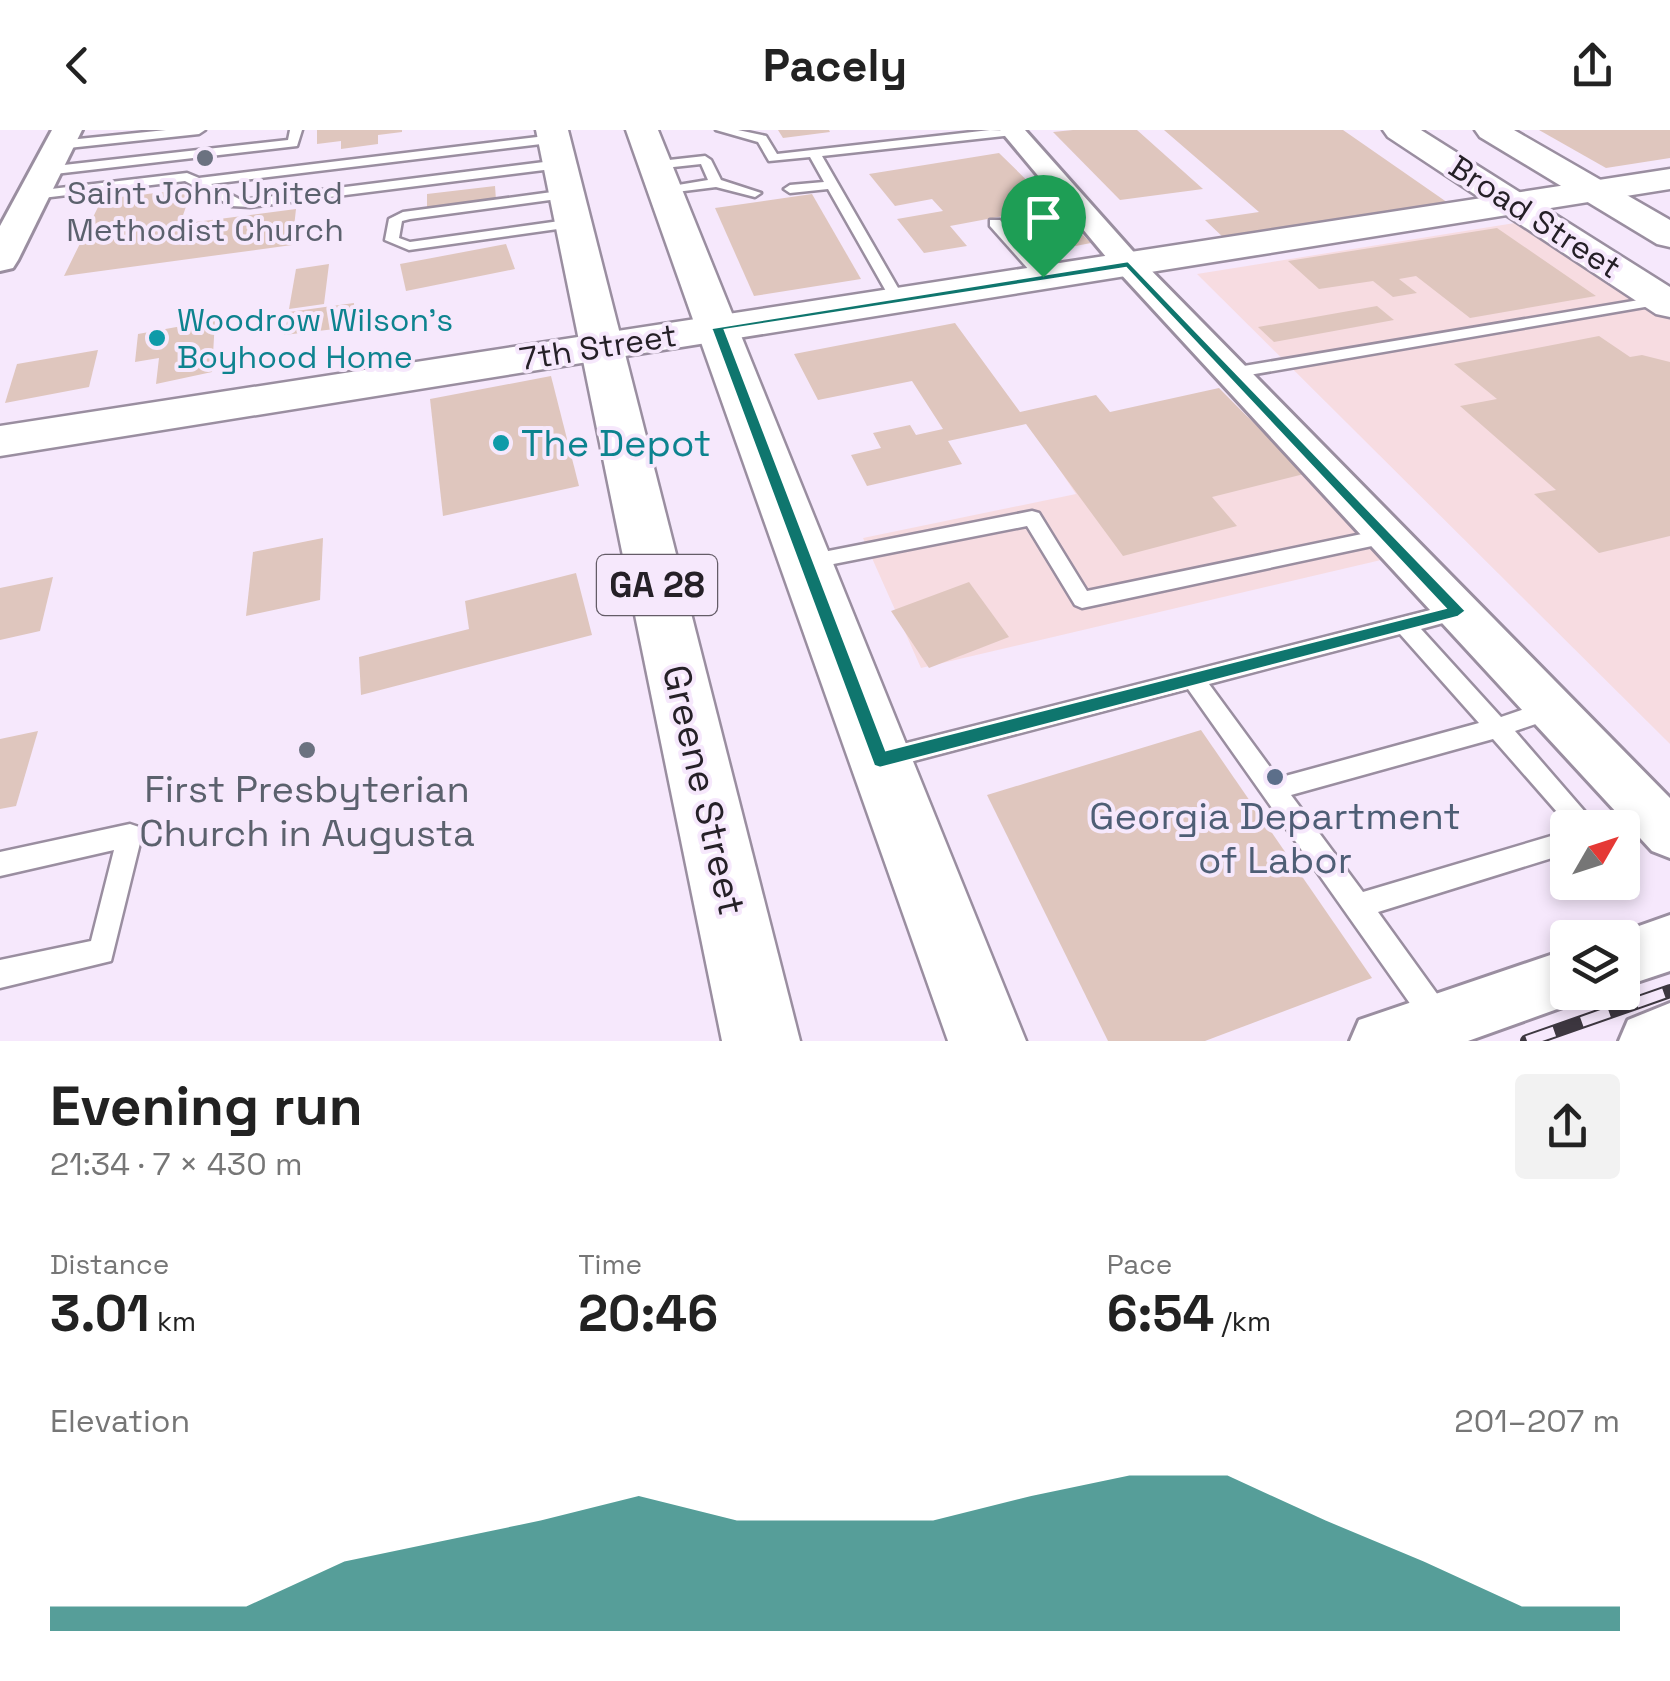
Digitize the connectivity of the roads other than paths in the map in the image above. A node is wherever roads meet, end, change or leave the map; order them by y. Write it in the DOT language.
graph roads {
  1 [pos="199,130"];
  2 [pos="296,130"];
  3 [pos="722,130"];
  4 [pos="1012,130"];
  5 [pos="1400,130"];
  6 [pos="1491,130"];
  7 [pos="814,153"];
  8 [pos="51,160"];
  9 [pos="670,167"];
  10 [pos="561,170"];
  11 [pos="1670,179"];
  12 [pos="200,182"];
  13 [pos="832,185"];
  14 [pos="790,190"];
  15 [pos="1594,191"];
  16 [pos="756,193"];
  17 [pos="1514,204"];
  18 [pos="995,223"];
  19 [pos="1670,236"];
  20 [pos="0,260"];
  21 [pos="1128,264"];
  22 [pos="1043,277"];
  23 [pos="898,300"];
  24 [pos="1666,303"];
  25 [pos="718,328"];
  26 [pos="603,346"];
  27 [pos="1232,372"];
  28 [pos="0,441"];
  29 [pos="1386,536"];
  30 [pos="806,562"];
  31 [pos="1458,611"];
  32 [pos="1405,625"];
  33 [pos="1192,678"];
  34 [pos="1551,709"];
  35 [pos="1497,728"];
  36 [pos="880,760"];
  37 [pos="1273,790"];
  38 [pos="1571,810"];
  39 [pos="1670,834"];
  40 [pos="1550,847"];
  41 [pos="0,864"];
  42 [pos="1358,906"];
  43 [pos="1670,943"];
  44 [pos="1640,953"];
  45 [pos="0,974"];
  46 [pos="1550,984"];
  47 [pos="1440,1021"];
  48 [pos="1670,1034"];
  49 [pos="761,1041"];
  50 [pos="987,1041"];
  51 [pos="1380,1041"];
  52 [pos="1649,1041"];
  1 -- 8 [label="lane"];
  2 -- 8 [label="lane"];
  3 -- 7 [label="lane"];
  4 -- 7 [label="lane"];
  4 -- 21 [label="street"];
  5 -- 17 [label="main road, Broad Street"];
  6 -- 15 [label="main road, Broad Street"];
  7 -- 13 [label="lane"];
  8 -- 12 [label="lane"];
  8 -- 20 [label="street"];
  9 -- 16 [label="lane"];
  9 -- 25 [label="main road"];
  10 -- 10 [label="lane"];
  10 -- 12 [label="lane"];
  10 -- 12 [label="lane"];
  10 -- 26 [label="main road, Greene Street / GA 28"];
  11 -- 15 [label="main road, 7th Street"];
  13 -- 14 [label="lane"];
  13 -- 23 [label="lane"];
  15 -- 17 [label="main road, 7th Street"];
  15 -- 19 [label="main road, Broad Street"];
  17 -- 21 [label="main road, 7th Street"];
  17 -- 24 [label="main road, Broad Street"];
  18 -- 22 [label="lane"];
  21 -- 22 [label="main road, 7th Street"];
  21 -- 27 [label="street"];
  22 -- 23 [label="main road, 7th Street"];
  23 -- 25 [label="main road, 7th Street"];
  24 -- 27 [label="lane"];
  25 -- 26 [label="main road, 7th Street"];
  25 -- 30 [label="main road"];
  26 -- 28 [label="main road, 7th Street"];
  26 -- 49 [label="main road, Greene Street / GA 28"];
  27 -- 29 [label="street"];
  29 -- 30 [label="lane"];
  29 -- 31 [label="street"];
  30 -- 36 [label="main road"];
  31 -- 32 [label="lane"];
  31 -- 34 [label="street"];
  32 -- 33 [label="lane"];
  32 -- 35 [label="lane"];
  33 -- 36 [label="lane"];
  33 -- 37 [label="lane"];
  34 -- 35 [label="lane"];
  34 -- 39 [label="street"];
  35 -- 37 [label="lane"];
  35 -- 38 [label="lane"];
  36 -- 50 [label="main road"];
  37 -- 42 [label="lane"];
  40 -- 42 [label="lane"];
  41 -- 45 [label="lane"];
  42 -- 47 [label="lane"];
  43 -- 44 [label="street"];
  46 -- 47 [label="street"];
  47 -- 51 [label="street"];
  48 -- 52 [label="street"];
}
